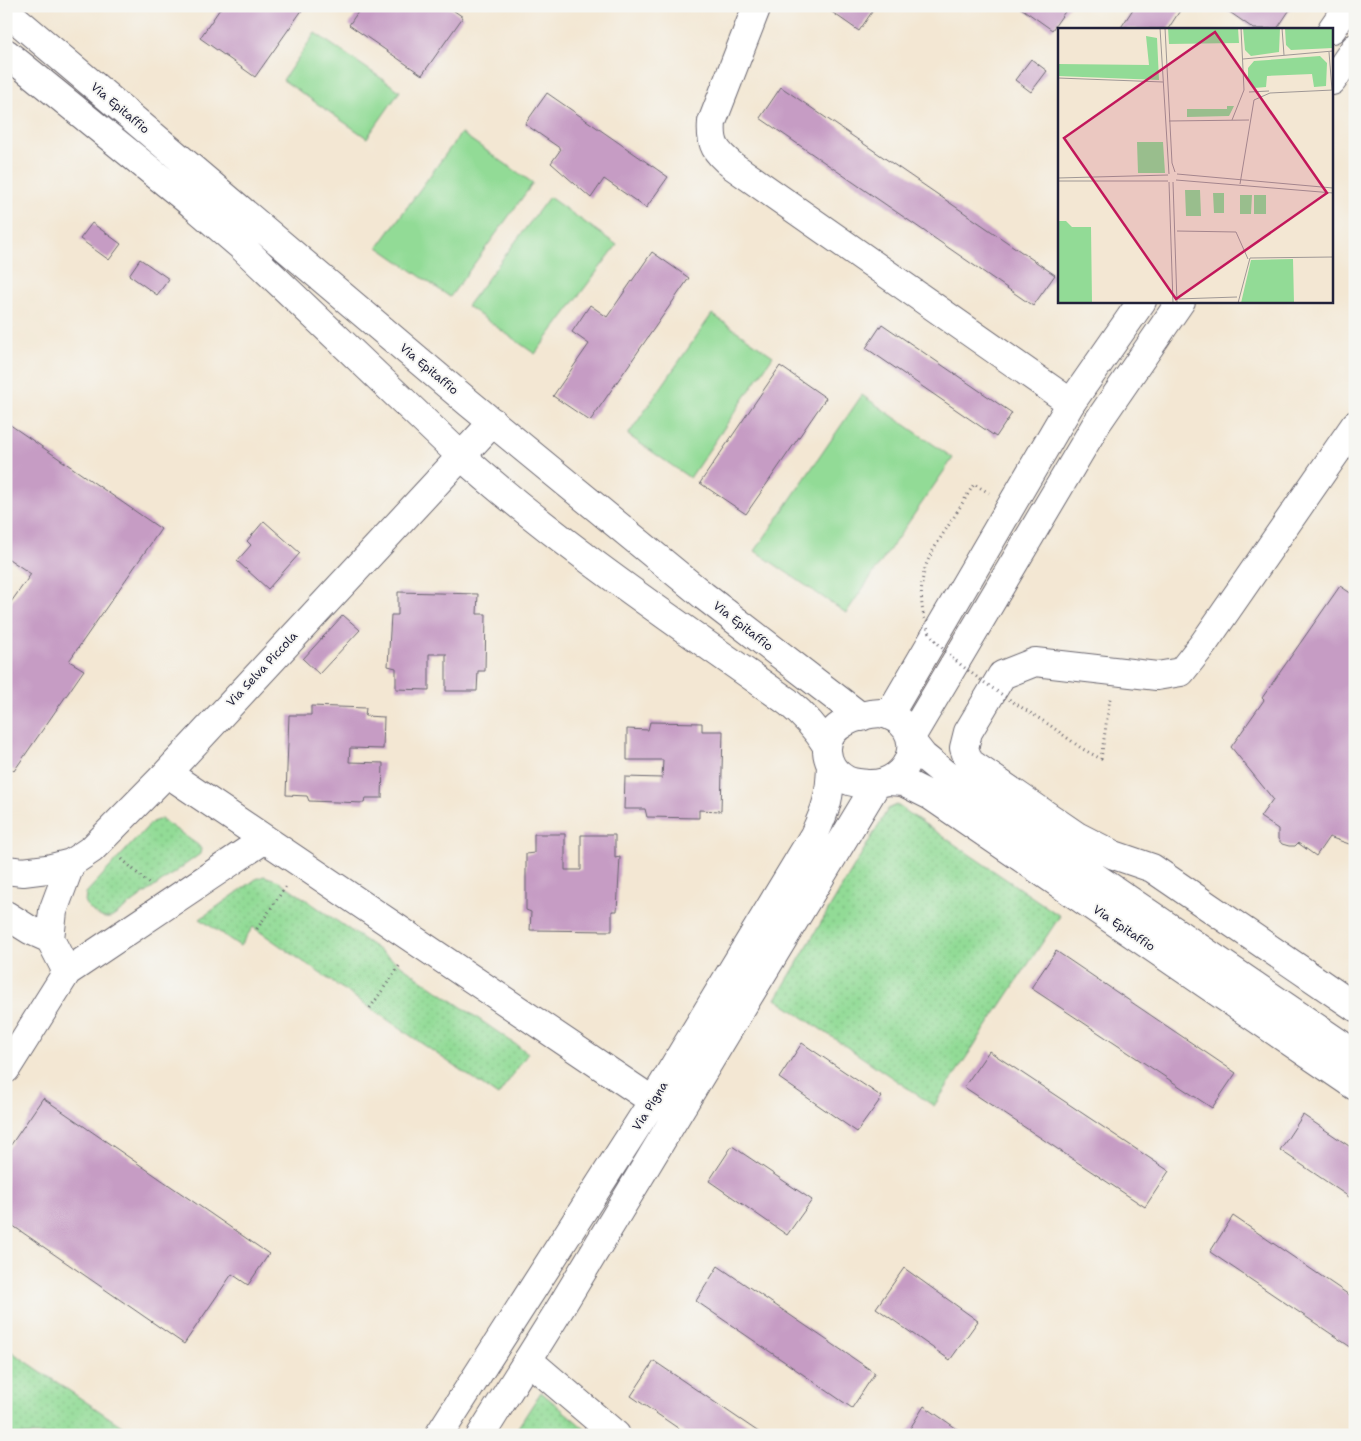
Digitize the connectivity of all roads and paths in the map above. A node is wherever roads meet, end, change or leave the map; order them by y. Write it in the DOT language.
graph roads {
  1 [pos="757,6"];
  2 [pos="1348,6"];
  3 [pos="6,11"];
  4 [pos="1333,28"];
  5 [pos="1355,48"];
  6 [pos="6,53"];
  7 [pos="1334,78"];
  8 [pos="1141,302"];
  9 [pos="1180,302"];
  10 [pos="1071,403"];
  11 [pos="493,422"];
  12 [pos="1355,425"];
  13 [pos="460,456"];
  14 [pos="974,484"];
  15 [pos="1114,671"];
  16 [pos="889,715"];
  17 [pos="861,717"];
  18 [pos="911,740"];
  19 [pos="829,756"];
  20 [pos="167,773"];
  21 [pos="882,783"];
  22 [pos="1015,807"];
  23 [pos="101,839"];
  24 [pos="265,839"];
  25 [pos="71,863"];
  26 [pos="6,870"];
  27 [pos="1173,883"];
  28 [pos="286,885"];
  29 [pos="168,904"];
  30 [pos="6,915"];
  31 [pos="1152,916"];
  32 [pos="257,929"];
  33 [pos="50,939"];
  34 [pos="1280,956"];
  35 [pos="400,965"];
  36 [pos="67,972"];
  37 [pos="1257,988"];
  38 [pos="1355,1007"];
  39 [pos="370,1008"];
  40 [pos="1355,1054"];
  41 [pos="6,1069"];
  42 [pos="1355,1086"];
  43 [pos="653,1101"];
  44 [pos="528,1360"];
  45 [pos="439,1435"];
  46 [pos="481,1435"];
  47 [pos="616,1435"];
  1 -- 10 [label="street"];
  2 -- 4 [label="street"];
  3 -- 11 [label="street, Via Epitaffio"];
  5 -- 7 [label="street"];
  6 -- 13 [label="street, Via Epitaffio"];
  8 -- 10 [label="street"];
  9 -- 18 [label="street"];
  10 -- 16 [label="street"];
  11 -- 13 [label="street, Via Selva Piccola"];
  11 -- 17 [label="street, Via Epitaffio"];
  12 -- 15 [label="street"];
  13 -- 19 [label="street, Via Epitaffio"];
  13 -- 20 [label="street, Via Selva Piccola"];
  14 -- 15 [label="path, bridge"];
  15 -- 22 [label="street"];
  16 -- 17 [label="street"];
  16 -- 18 [label="street, Via Epitaffio"];
  17 -- 19 [label="street"];
  18 -- 21 [label="street"];
  18 -- 22 [label="street, Via Epitaffio"];
  19 -- 21 [label="street, Via Epitaffio"];
  19 -- 43 [label="street, Via Pigna"];
  20 -- 23 [label="street, Via Selva Piccola"];
  20 -- 24 [label="street"];
  21 -- 42 [label="street, Via Epitaffio"];
  21 -- 44 [label="street"];
  22 -- 27 [label="street"];
  22 -- 31 [label="street, Via Epitaffio"];
  23 -- 25 [label="street, Via Selva Piccola"];
  23 -- 29 [label="path"];
  24 -- 29 [label="street"];
  24 -- 43 [label="street"];
  25 -- 26 [label="street, Via Selva Piccola"];
  25 -- 33 [label="street"];
  27 -- 31 [label="street"];
  27 -- 34 [label="street"];
  28 -- 32 [label="path"];
  29 -- 36 [label="street"];
  30 -- 33 [label="street"];
  31 -- 37 [label="street, Via Epitaffio"];
  33 -- 36 [label="street"];
  34 -- 37 [label="street"];
  34 -- 38 [label="street"];
  35 -- 39 [label="path"];
  36 -- 41 [label="street"];
  37 -- 40 [label="street, Via Epitaffio"];
  43 -- 45 [label="street, Via Pigna"];
  44 -- 46 [label="street"];
  44 -- 47 [label="street"];
}
